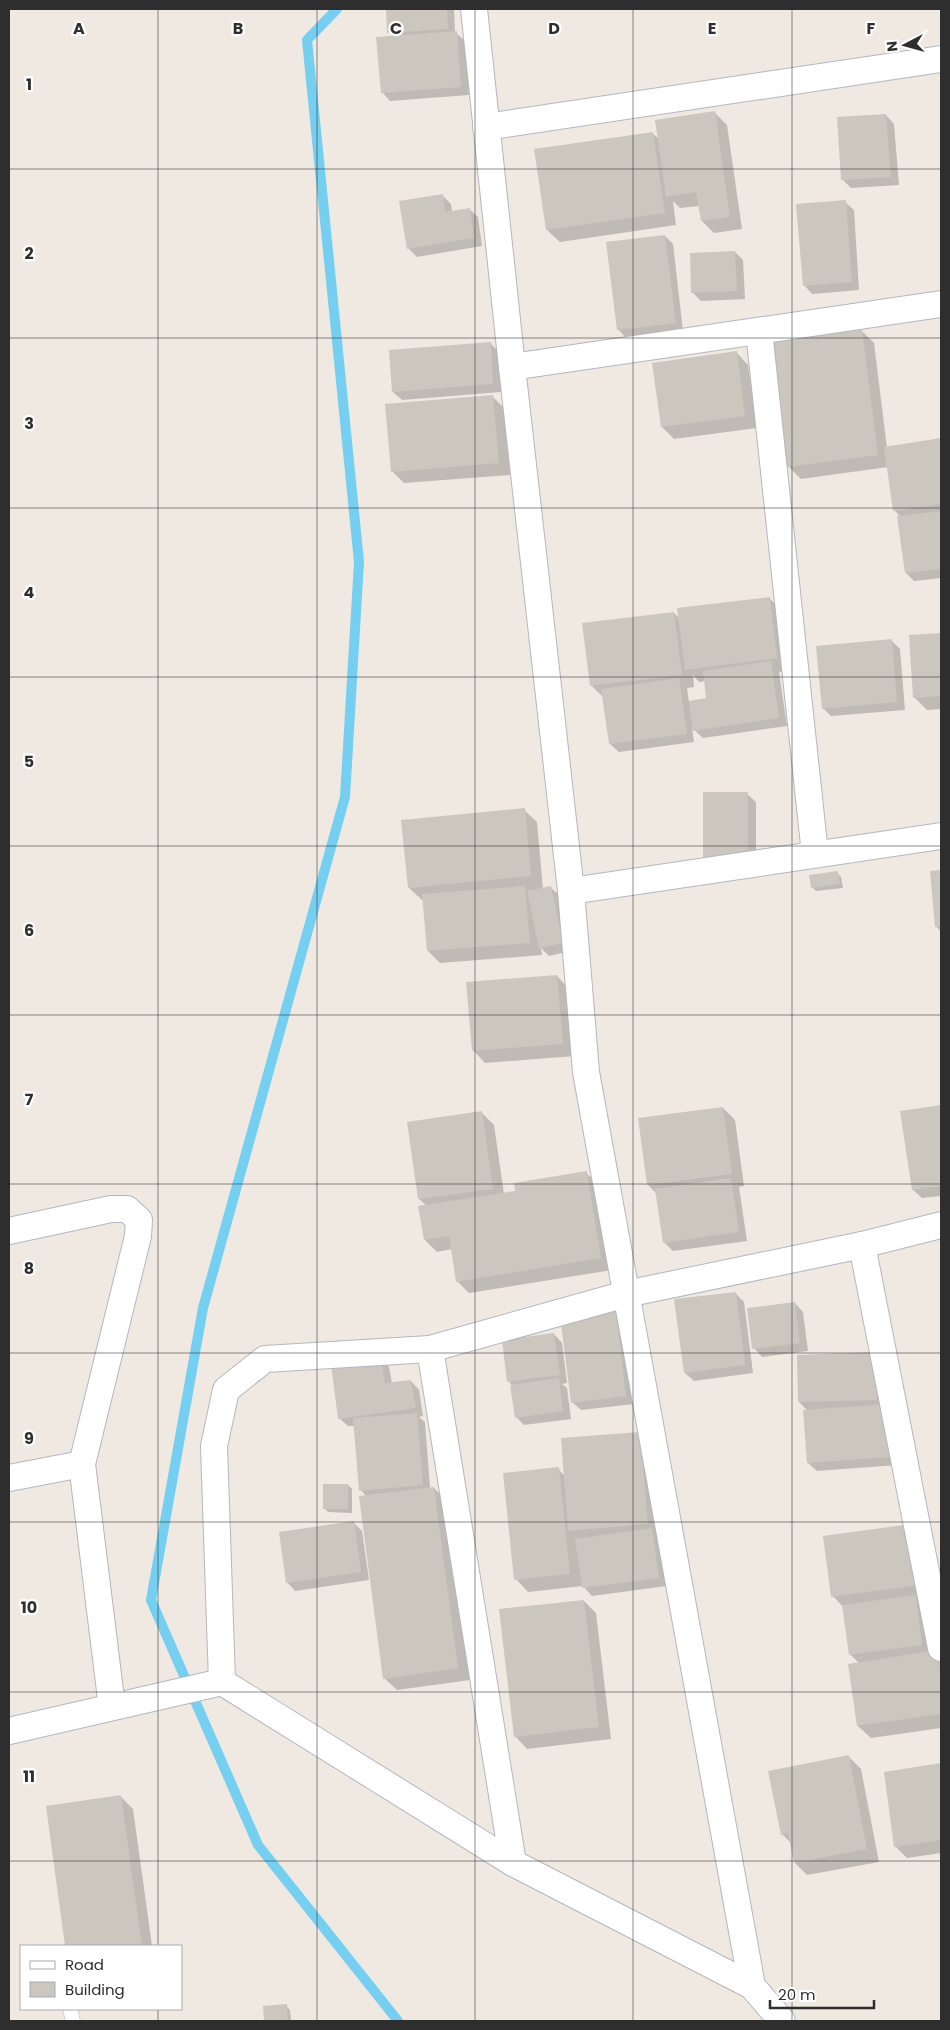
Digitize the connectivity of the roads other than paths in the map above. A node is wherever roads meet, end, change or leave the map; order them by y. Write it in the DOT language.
graph roads {
  1 [pos="474,9"];
  2 [pos="941,59"];
  3 [pos="486,126"];
  4 [pos="941,304"];
  5 [pos="759,331"];
  6 [pos="512,367"];
  7 [pos="941,836"];
  8 [pos="815,854"];
  9 [pos="571,891"];
  10 [pos="941,1225"];
  11 [pos="9,1232"];
  12 [pos="862,1245"];
  13 [pos="626,1294"];
  14 [pos="430,1349"];
  15 [pos="82,1464"];
  16 [pos="9,1478"];
  17 [pos="941,1648"];
  18 [pos="220,1682"];
  19 [pos="114,1707"];
  20 [pos="9,1730"];
  21 [pos="513,1863"];
  22 [pos="752,1986"];
  23 [pos="782,2021"];
  1 -- 3 [label="street"];
  2 -- 3 [label="street"];
  3 -- 6 [label="street"];
  4 -- 5 [label="street"];
  5 -- 6 [label="street"];
  5 -- 8 [label="street"];
  6 -- 9 [label="street"];
  7 -- 8 [label="street"];
  8 -- 9 [label="street"];
  9 -- 13 [label="street"];
  10 -- 12 [label="street"];
  11 -- 15 [label="street"];
  12 -- 13 [label="street"];
  12 -- 17 [label="street"];
  13 -- 14 [label="street"];
  13 -- 22 [label="street"];
  14 -- 18 [label="street"];
  14 -- 21 [label="street"];
  15 -- 16 [label="street"];
  15 -- 19 [label="street"];
  18 -- 19 [label="street"];
  18 -- 21 [label="street"];
  19 -- 20 [label="street"];
  21 -- 22 [label="street"];
  22 -- 23 [label="street"];
}
